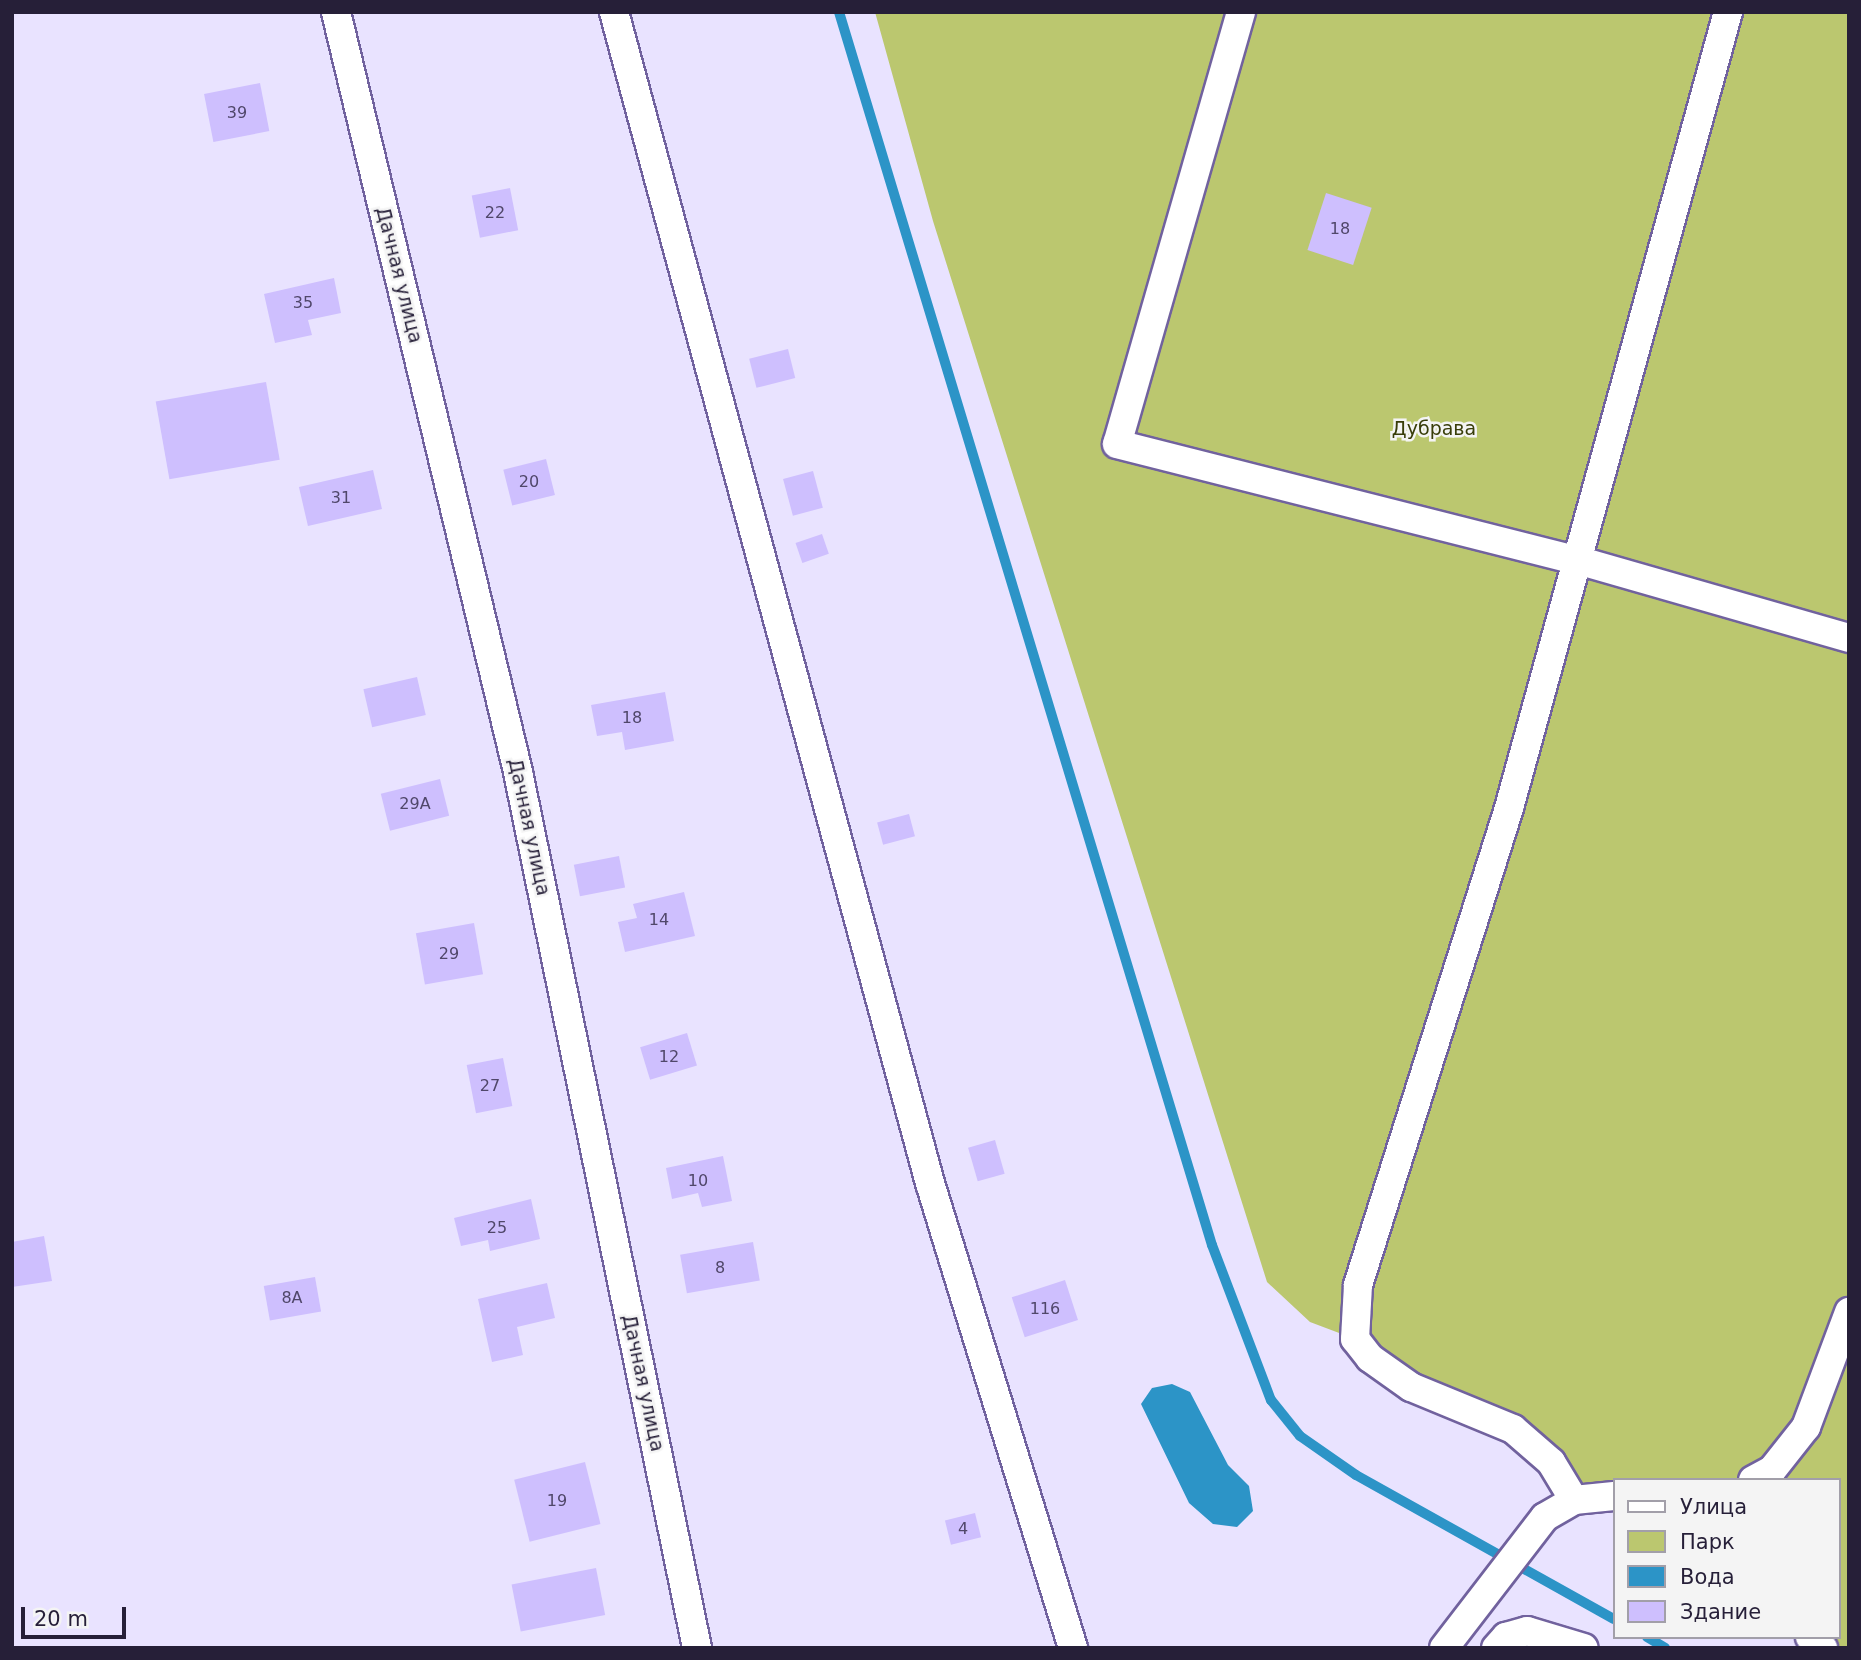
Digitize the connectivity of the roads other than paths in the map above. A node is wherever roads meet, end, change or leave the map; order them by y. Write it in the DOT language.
graph roads {
  1 [pos="336,12"];
  2 [pos="614,12"];
  3 [pos="1241,12"];
  4 [pos="1728,12"];
  5 [pos="1577,561"];
  6 [pos="1849,638"];
  7 [pos="1849,1312"];
  8 [pos="1757,1478"];
  9 [pos="1612,1496"];
  10 [pos="1574,1500"];
  11 [pos="697,1648"];
  12 [pos="1073,1648"];
  13 [pos="1444,1648"];
  14 [pos="1496,1648"];
  15 [pos="1584,1648"];
  1 -- 11 [label="street, Дачная улица"];
  2 -- 12 [label="street"];
  3 -- 5 [label="street"];
  4 -- 5 [label="street"];
  5 -- 6 [label="street"];
  5 -- 10 [label="street"];
  7 -- 8 [label="street"];
  9 -- 10 [label="street"];
  10 -- 13 [label="street"];
  14 -- 15 [label="street"];
}
